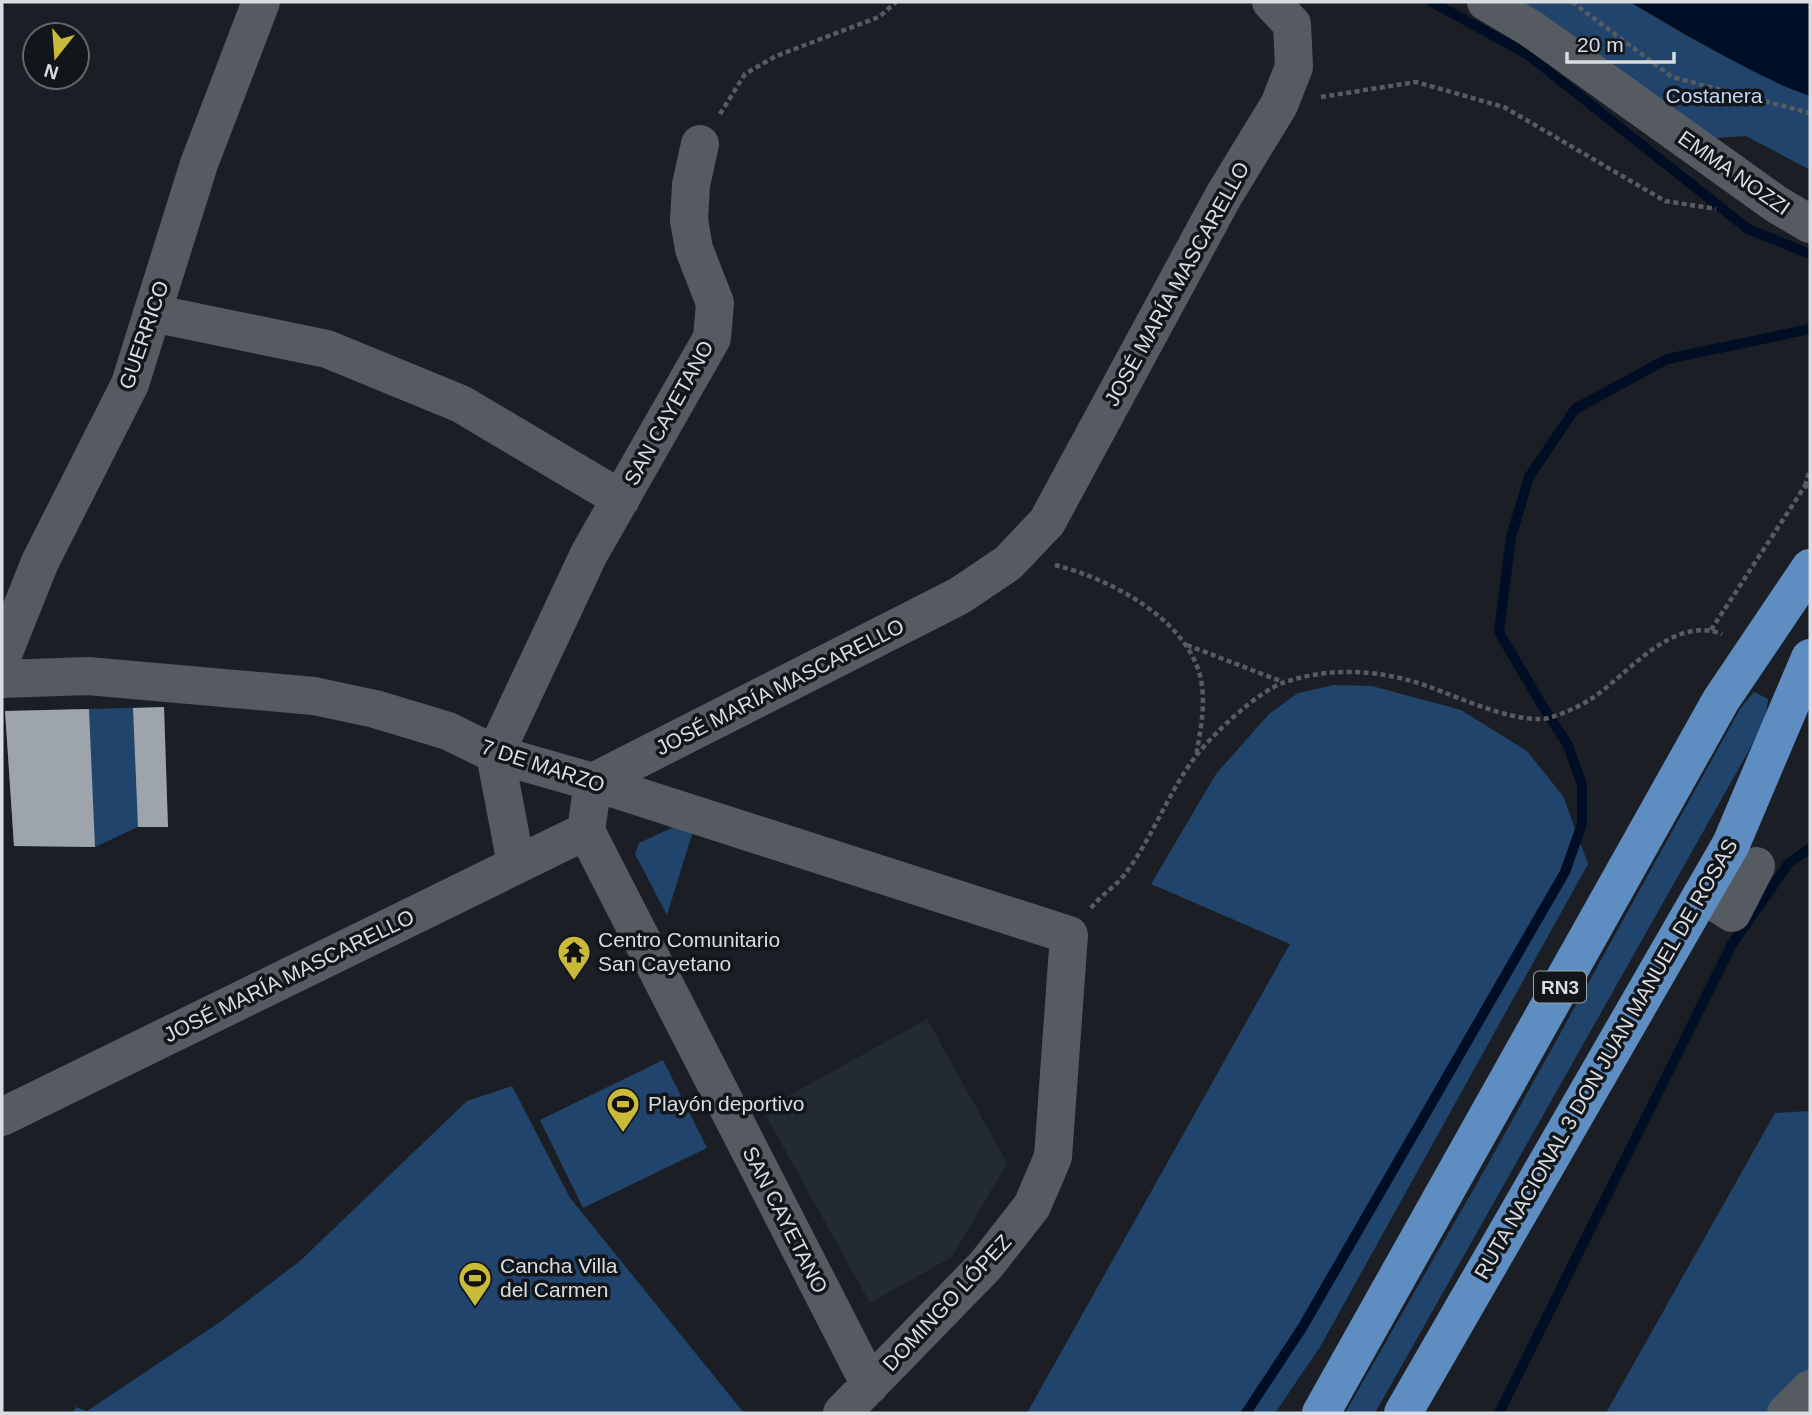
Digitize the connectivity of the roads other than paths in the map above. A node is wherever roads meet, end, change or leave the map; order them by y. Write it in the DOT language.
graph roads {
  1 [pos="261,2"];
  2 [pos="1271,2"];
  3 [pos="1486,2"];
  4 [pos="700,144"];
  5 [pos="1810,224"];
  6 [pos="152,313"];
  7 [pos="621,499"];
  8 [pos="1810,568"];
  9 [pos="2,657"];
  10 [pos="1810,658"];
  11 [pos="2,679"];
  12 [pos="495,754"];
  13 [pos="593,782"];
  14 [pos="586,831"];
  15 [pos="516,864"];
  16 [pos="1756,866"];
  17 [pos="1702,894"];
  18 [pos="1069,935"];
  19 [pos="2,1117"];
  20 [pos="1451,1329"];
  21 [pos="870,1385"];
  22 [pos="1810,1389"];
  23 [pos="842,1413"];
  24 [pos="1321,1413"];
  25 [pos="1403,1413"];
  26 [pos="1422,1413"];
  27 [pos="1786,1413"];
  1 -- 6 [label="street, GUERRICO"];
  2 -- 13 [label="street, JOSÉ MARÍA MASCARELLO"];
  3 -- 5 [label="street, EMMA NOZZI"];
  4 -- 7 [label="street, SAN CAYETANO"];
  6 -- 7 [label="street"];
  6 -- 9 [label="street, GUERRICO"];
  7 -- 12 [label="street, SAN CAYETANO"];
  8 -- 24 [label="highway, RN3"];
  10 -- 17 [label="highway, RUTA NACIONAL 3 DON JUAN MANUEL DE ROSAS"];
  11 -- 12 [label="street, 7 DE MARZO"];
  12 -- 13 [label="street, 7 DE MARZO"];
  12 -- 15 [label="street"];
  13 -- 14 [label="street"];
  13 -- 18 [label="street, 7 DE MARZO"];
  14 -- 15 [label="street, JOSÉ MARÍA MASCARELLO"];
  14 -- 21 [label="street, SAN CAYETANO"];
  15 -- 19 [label="street, JOSÉ MARÍA MASCARELLO"];
  16 -- 17 [label="street"];
  17 -- 20 [label="highway, RUTA NACIONAL 3 DON JUAN MANUEL DE ROSAS"];
  18 -- 21 [label="street, DOMINGO LÓPEZ"];
  20 -- 25 [label="highway, RUTA NACIONAL 3 DON JUAN MANUEL DE ROSAS"];
  20 -- 26 [label="highway"];
  21 -- 23 [label="street, DOMINGO LÓPEZ"];
  22 -- 27 [label="street"];
}
